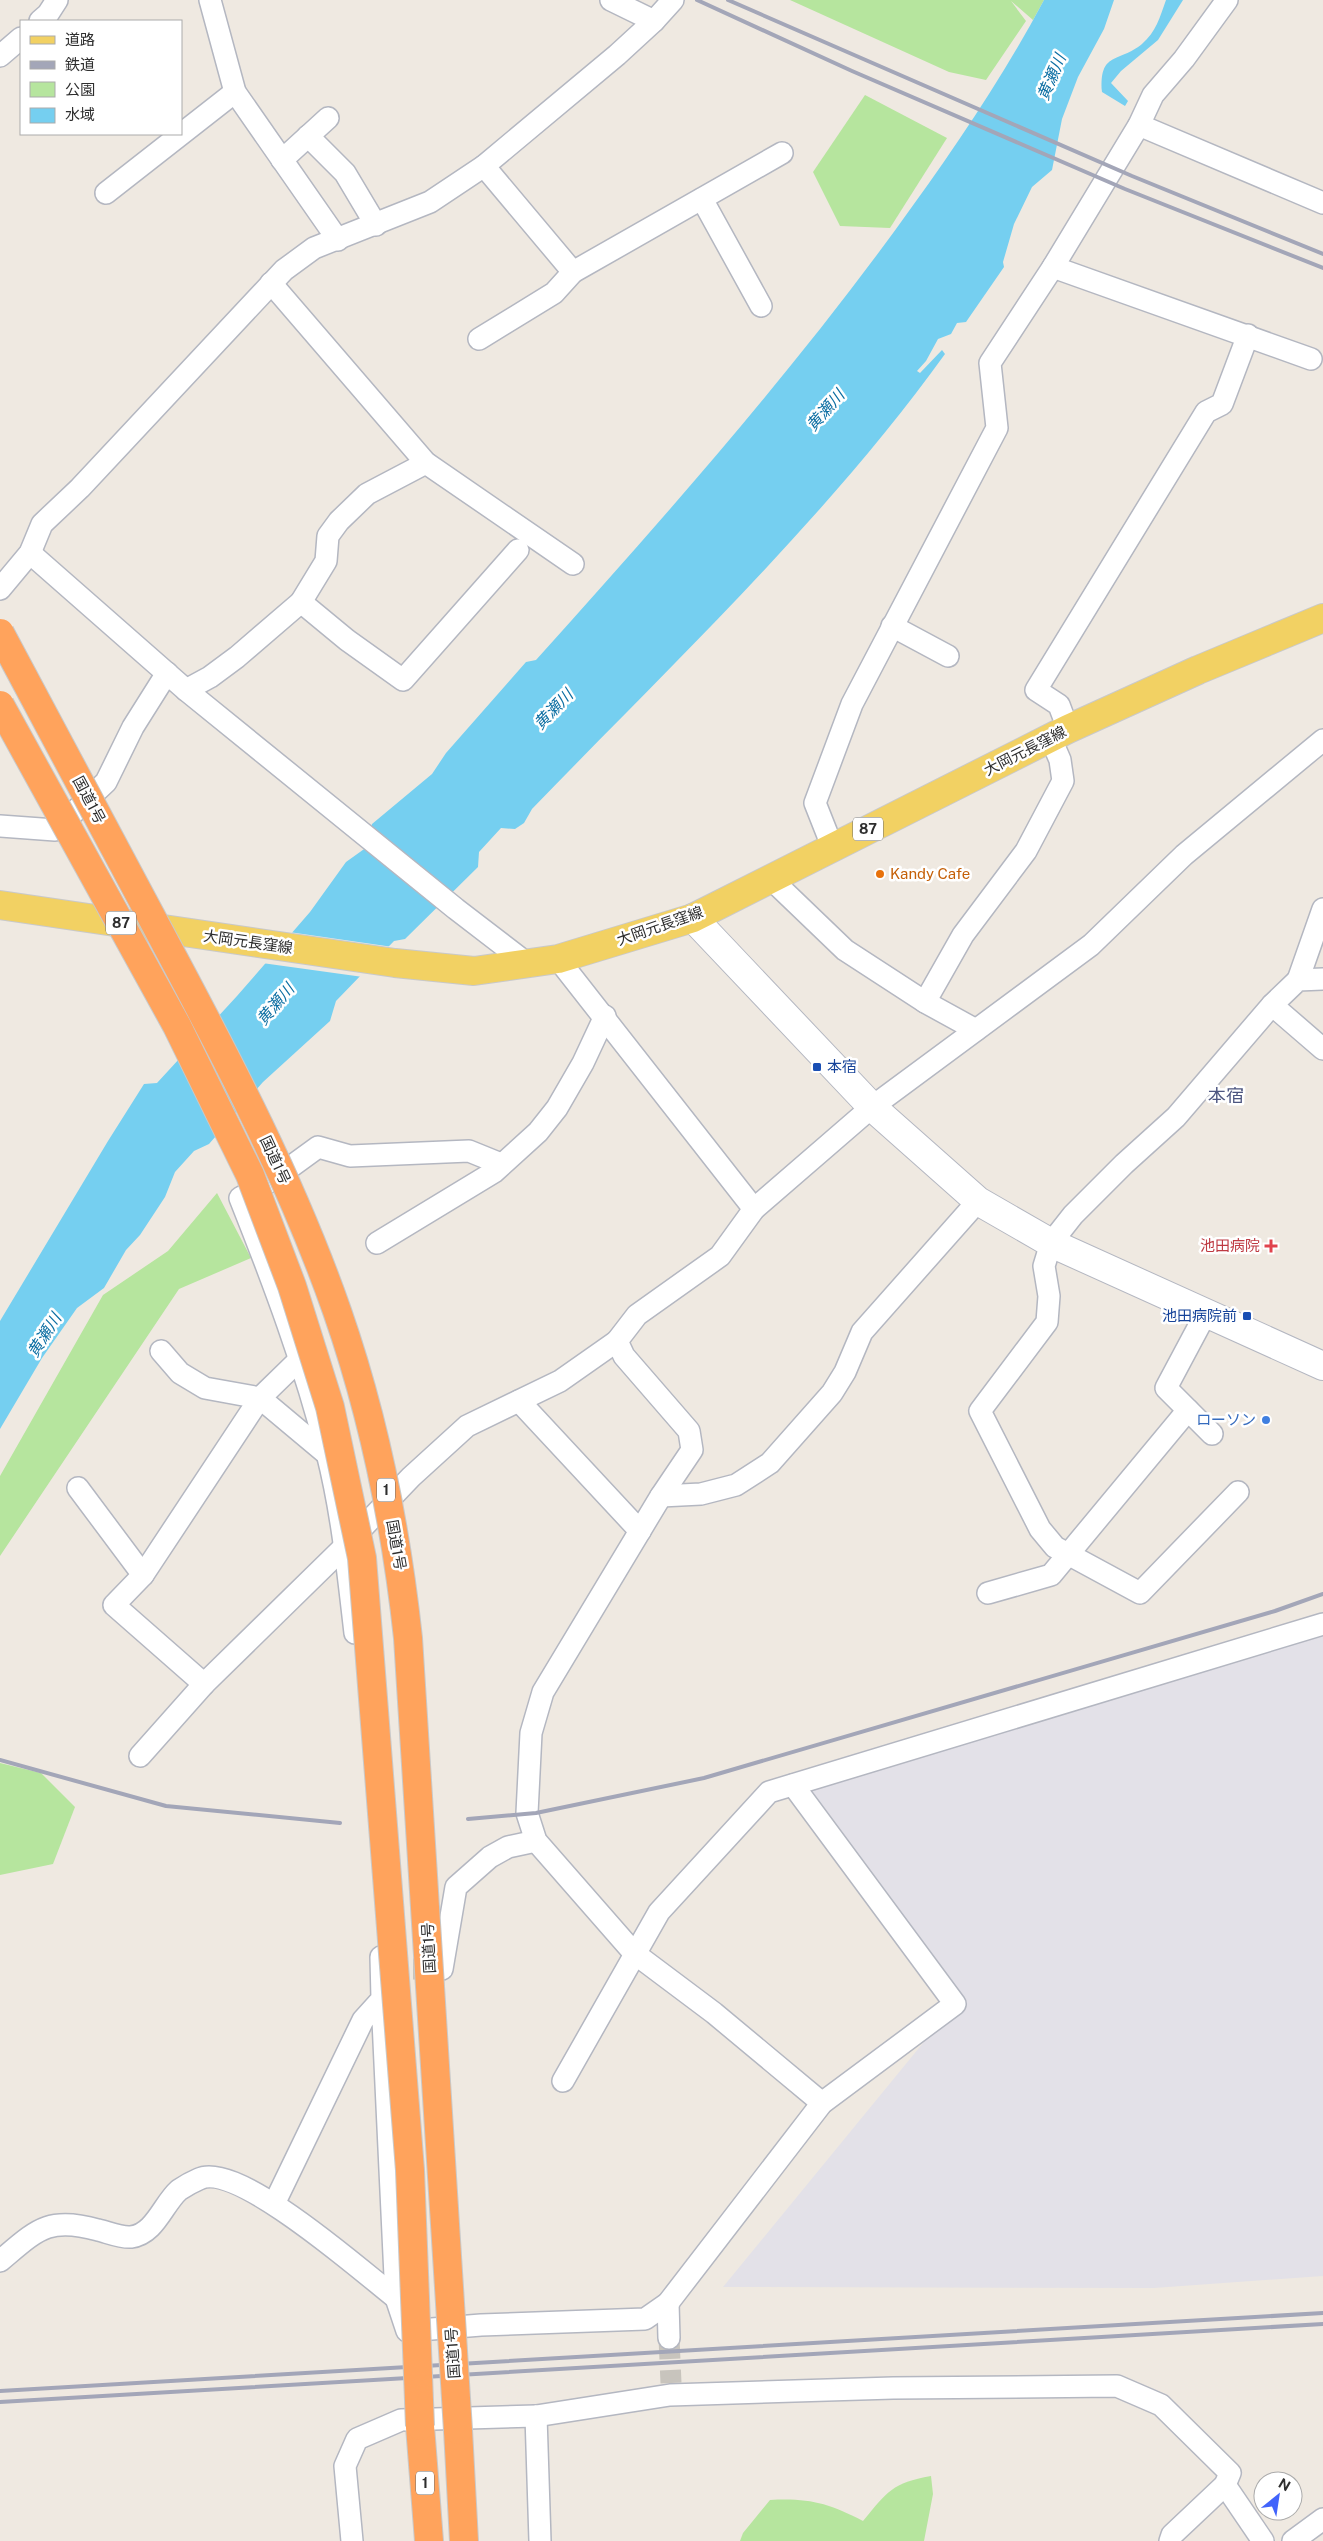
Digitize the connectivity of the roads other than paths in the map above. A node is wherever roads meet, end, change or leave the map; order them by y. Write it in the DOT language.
graph roads {
  1 [pos="57,0"];
  2 [pos="611,0"];
  3 [pos="672,0"];
  4 [pos="1227,0"];
  5 [pos="212,1"];
  6 [pos="41,20"];
  7 [pos="654,21"];
  8 [pos="20,39"];
  9 [pos="0,56"];
  10 [pos="235,92"];
  11 [pos="328,118"];
  12 [pos="1139,125"];
  13 [pos="182,133"];
  14 [pos="180,135"];
  15 [pos="308,136"];
  16 [pos="782,153"];
  17 [pos="282,160"];
  18 [pos="484,166"];
  19 [pos="106,193"];
  20 [pos="702,199"];
  21 [pos="1323,203"];
  22 [pos="376,224"];
  23 [pos="338,240"];
  24 [pos="1053,267"];
  25 [pos="573,272"];
  26 [pos="270,283"];
  27 [pos="761,306"];
  28 [pos="1248,335"];
  29 [pos="479,339"];
  30 [pos="1312,359"];
  31 [pos="426,464"];
  32 [pos="518,550"];
  33 [pos="30,554"];
  34 [pos="573,564"];
  35 [pos="0,589"];
  36 [pos="301,602"];
  37 [pos="1323,618"];
  38 [pos="892,626"];
  39 [pos="0,634"];
  40 [pos="948,656"];
  41 [pos="168,673"];
  42 [pos="186,690"];
  43 [pos="0,705"];
  44 [pos="1060,734"];
  45 [pos="1323,740"];
  46 [pos="0,826"];
  47 [pos="832,846"];
  48 [pos="770,878"];
  49 [pos="0,905"];
  50 [pos="1323,909"];
  51 [pos="693,918"];
  52 [pos="558,959"];
  53 [pos="529,965"];
  54 [pos="1323,979"];
  55 [pos="1298,980"];
  56 [pos="925,1002"];
  57 [pos="1272,1005"];
  58 [pos="605,1016"];
  59 [pos="976,1030"];
  60 [pos="1323,1049"];
  61 [pos="872,1107"];
  62 [pos="501,1164"];
  63 [pos="978,1200"];
  64 [pos="754,1209"];
  65 [pos="377,1243"];
  66 [pos="1052,1243"];
  67 [pos="1206,1313"];
  68 [pos="617,1341"];
  69 [pos="161,1351"];
  70 [pos="300,1358"];
  71 [pos="1323,1366"];
  72 [pos="260,1398"];
  73 [pos="519,1401"];
  74 [pos="1188,1410"];
  75 [pos="1212,1434"];
  76 [pos="328,1455"];
  77 [pos="78,1488"];
  78 [pos="1238,1492"];
  79 [pos="661,1496"];
  80 [pos="640,1531"];
  81 [pos="344,1546"];
  82 [pos="1069,1554"];
  83 [pos="143,1574"];
  84 [pos="988,1593"];
  85 [pos="1323,1624"];
  86 [pos="204,1684"];
  87 [pos="140,1756"];
  88 [pos="793,1786"];
  89 [pos="536,1840"];
  90 [pos="634,1953"];
  91 [pos="442,1969"];
  92 [pos="382,1999"];
  93 [pos="563,2081"];
  94 [pos="822,2103"];
  95 [pos="274,2204"];
  96 [pos="0,2261"];
  97 [pos="396,2298"];
  98 [pos="668,2303"];
  99 [pos="669,2338"];
  100 [pos="536,2416"];
  101 [pos="1225,2485"];
  102 [pos="1323,2519"];
  103 [pos="352,2541"];
  104 [pos="429,2541"];
  105 [pos="464,2541"];
  106 [pos="540,2541"];
  107 [pos="1170,2541"];
  108 [pos="1263,2541"];
  109 [pos="1293,2541"];
  1 -- 6 [label="street"];
  2 -- 7 [label="street"];
  3 -- 7 [label="street"];
  4 -- 12 [label="street"];
  5 -- 10 [label="street"];
  7 -- 18 [label="street"];
  8 -- 9 [label="street"];
  10 -- 13 [label="street"];
  10 -- 17 [label="street"];
  11 -- 15 [label="street"];
  12 -- 21 [label="street"];
  12 -- 24 [label="street"];
  14 -- 19 [label="street"];
  15 -- 17 [label="street"];
  15 -- 22 [label="street"];
  16 -- 20 [label="street"];
  17 -- 23 [label="street"];
  18 -- 22 [label="street"];
  18 -- 25 [label="street"];
  20 -- 25 [label="street"];
  20 -- 27 [label="street"];
  22 -- 23 [label="street"];
  23 -- 26 [label="street"];
  24 -- 28 [label="street"];
  24 -- 38 [label="street"];
  25 -- 29 [label="street"];
  26 -- 31 [label="street"];
  26 -- 33 [label="street"];
  28 -- 30 [label="street"];
  28 -- 44 [label="street"];
  31 -- 34 [label="street"];
  31 -- 36 [label="street"];
  32 -- 36 [label="street"];
  33 -- 35 [label="street"];
  33 -- 41 [label="street"];
  36 -- 42 [label="street"];
  37 -- 44 [label="main road, 大岡元長窪線 / 87"];
  38 -- 40 [label="street"];
  38 -- 47 [label="street"];
  39 -- 105 [label="highway, 国道1号 / 1, bridge"];
  41 -- 42 [label="street"];
  41 -- 46 [label="street"];
  42 -- 53 [label="street"];
  43 -- 104 [label="highway, 国道1号 / 1, bridge"];
  44 -- 47 [label="main road, 大岡元長窪線 / 87"];
  44 -- 56 [label="street"];
  45 -- 59 [label="street"];
  47 -- 48 [label="main road, 大岡元長窪線 / 87"];
  48 -- 51 [label="main road, 大岡元長窪線 / 87"];
  48 -- 56 [label="street"];
  49 -- 53 [label="main road, 大岡元長窪線 / 87"];
  50 -- 55 [label="street"];
  51 -- 52 [label="main road, 大岡元長窪線 / 87"];
  51 -- 61 [label="street"];
  52 -- 53 [label="main road, 大岡元長窪線 / 87"];
  52 -- 58 [label="street"];
  54 -- 55 [label="street"];
  55 -- 57 [label="street"];
  56 -- 59 [label="street"];
  57 -- 60 [label="street"];
  57 -- 66 [label="street"];
  58 -- 62 [label="street"];
  58 -- 64 [label="street"];
  59 -- 61 [label="street"];
  61 -- 63 [label="street"];
  61 -- 64 [label="street"];
  62 -- 65 [label="street"];
  62 -- 70 [label="street"];
  63 -- 66 [label="street"];
  63 -- 79 [label="street"];
  64 -- 68 [label="street"];
  66 -- 67 [label="street"];
  66 -- 82 [label="street"];
  67 -- 71 [label="street"];
  67 -- 74 [label="street"];
  68 -- 73 [label="street"];
  68 -- 79 [label="street"];
  69 -- 72 [label="street"];
  70 -- 72 [label="street"];
  70 -- 76 [label="street"];
  72 -- 76 [label="street"];
  72 -- 83 [label="street"];
  73 -- 80 [label="street"];
  73 -- 81 [label="street"];
  74 -- 75 [label="street"];
  74 -- 82 [label="street"];
  76 -- 81 [label="street"];
  77 -- 83 [label="street"];
  78 -- 82 [label="street"];
  79 -- 80 [label="street"];
  80 -- 89 [label="street"];
  81 -- 86 [label="street"];
  81 -- 92 [label="street"];
  82 -- 84 [label="street"];
  83 -- 86 [label="street"];
  85 -- 88 [label="street"];
  86 -- 87 [label="street"];
  88 -- 90 [label="street"];
  88 -- 94 [label="street"];
  89 -- 90 [label="street"];
  89 -- 91 [label="street"];
  90 -- 93 [label="street"];
  90 -- 94 [label="street"];
  92 -- 95 [label="street"];
  92 -- 97 [label="street"];
  94 -- 98 [label="street"];
  95 -- 96 [label="street"];
  95 -- 97 [label="street"];
  97 -- 98 [label="street"];
  98 -- 99 [label="street"];
  100 -- 101 [label="street"];
  100 -- 103 [label="street"];
  100 -- 106 [label="street"];
  101 -- 107 [label="street"];
  101 -- 108 [label="street"];
  102 -- 109 [label="street"];
}
